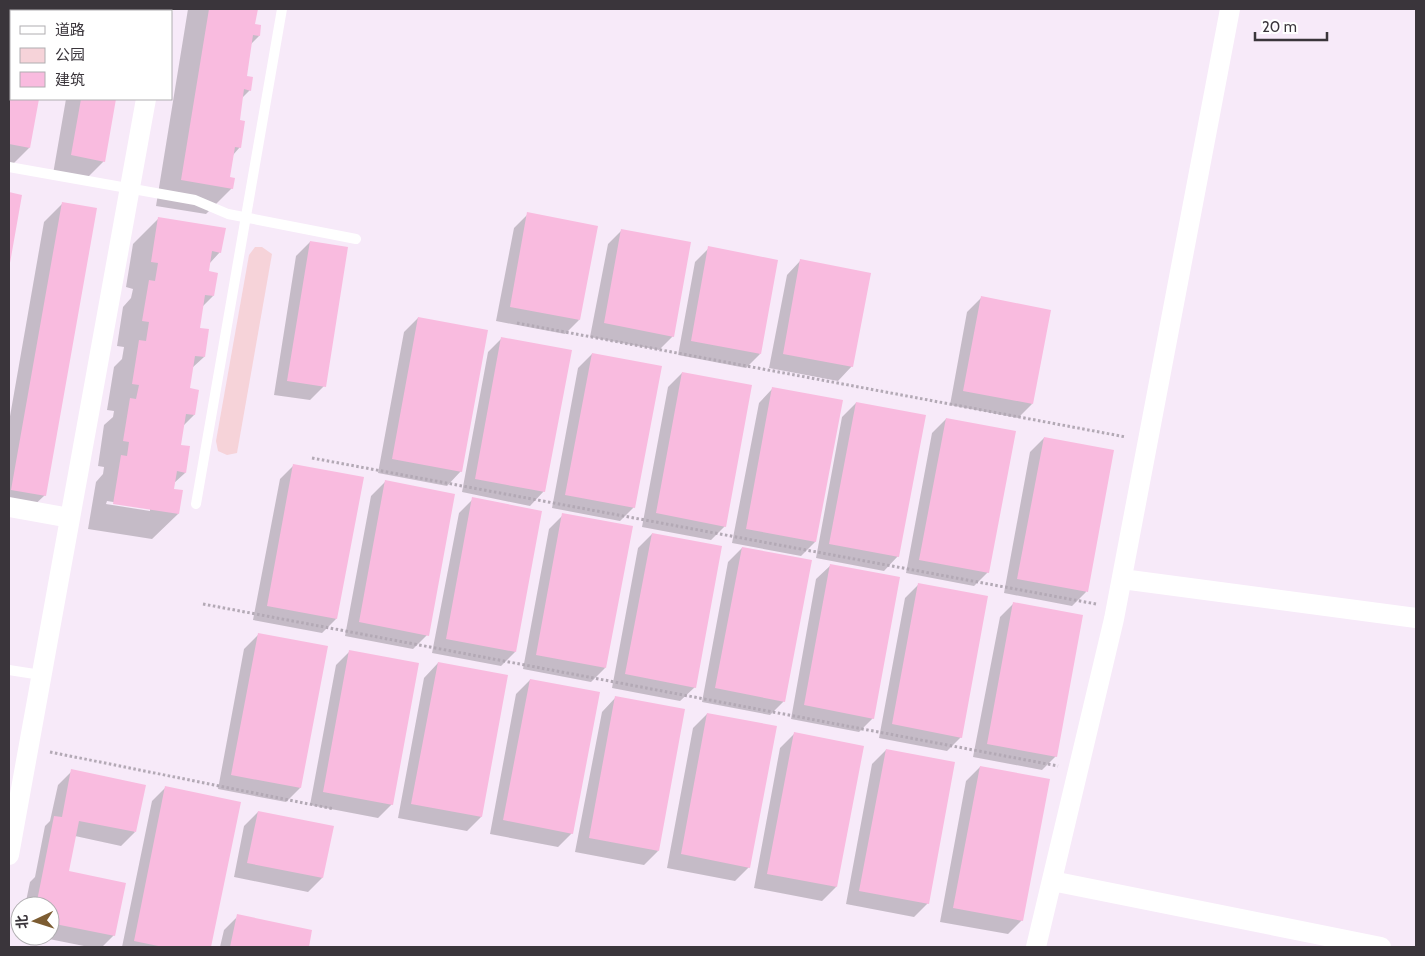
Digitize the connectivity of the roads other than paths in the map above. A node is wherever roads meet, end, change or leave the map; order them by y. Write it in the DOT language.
graph roads {
  1 [pos="282,9"];
  2 [pos="1230,9"];
  3 [pos="146,100"];
  4 [pos="9,168"];
  5 [pos="130,189"];
  6 [pos="246,218"];
  7 [pos="356,239"];
  8 [pos="196,504"];
  9 [pos="9,508"];
  10 [pos="70,518"];
  11 [pos="1122,579"];
  12 [pos="1416,618"];
  13 [pos="9,670"];
  14 [pos="41,675"];
  15 [pos="9,846"];
  16 [pos="1052,881"];
  17 [pos="1036,947"];
  18 [pos="1382,947"];
  1 -- 6 [label="lane"];
  2 -- 11 [label="street"];
  3 -- 5 [label="street"];
  4 -- 5 [label="lane"];
  5 -- 6 [label="lane"];
  5 -- 10 [label="street"];
  6 -- 7 [label="lane"];
  6 -- 8 [label="lane"];
  9 -- 10 [label="street"];
  10 -- 14 [label="street"];
  11 -- 12 [label="street"];
  11 -- 16 [label="street"];
  13 -- 14 [label="lane"];
  14 -- 15 [label="street"];
  16 -- 17 [label="street"];
  16 -- 18 [label="street"];
}
